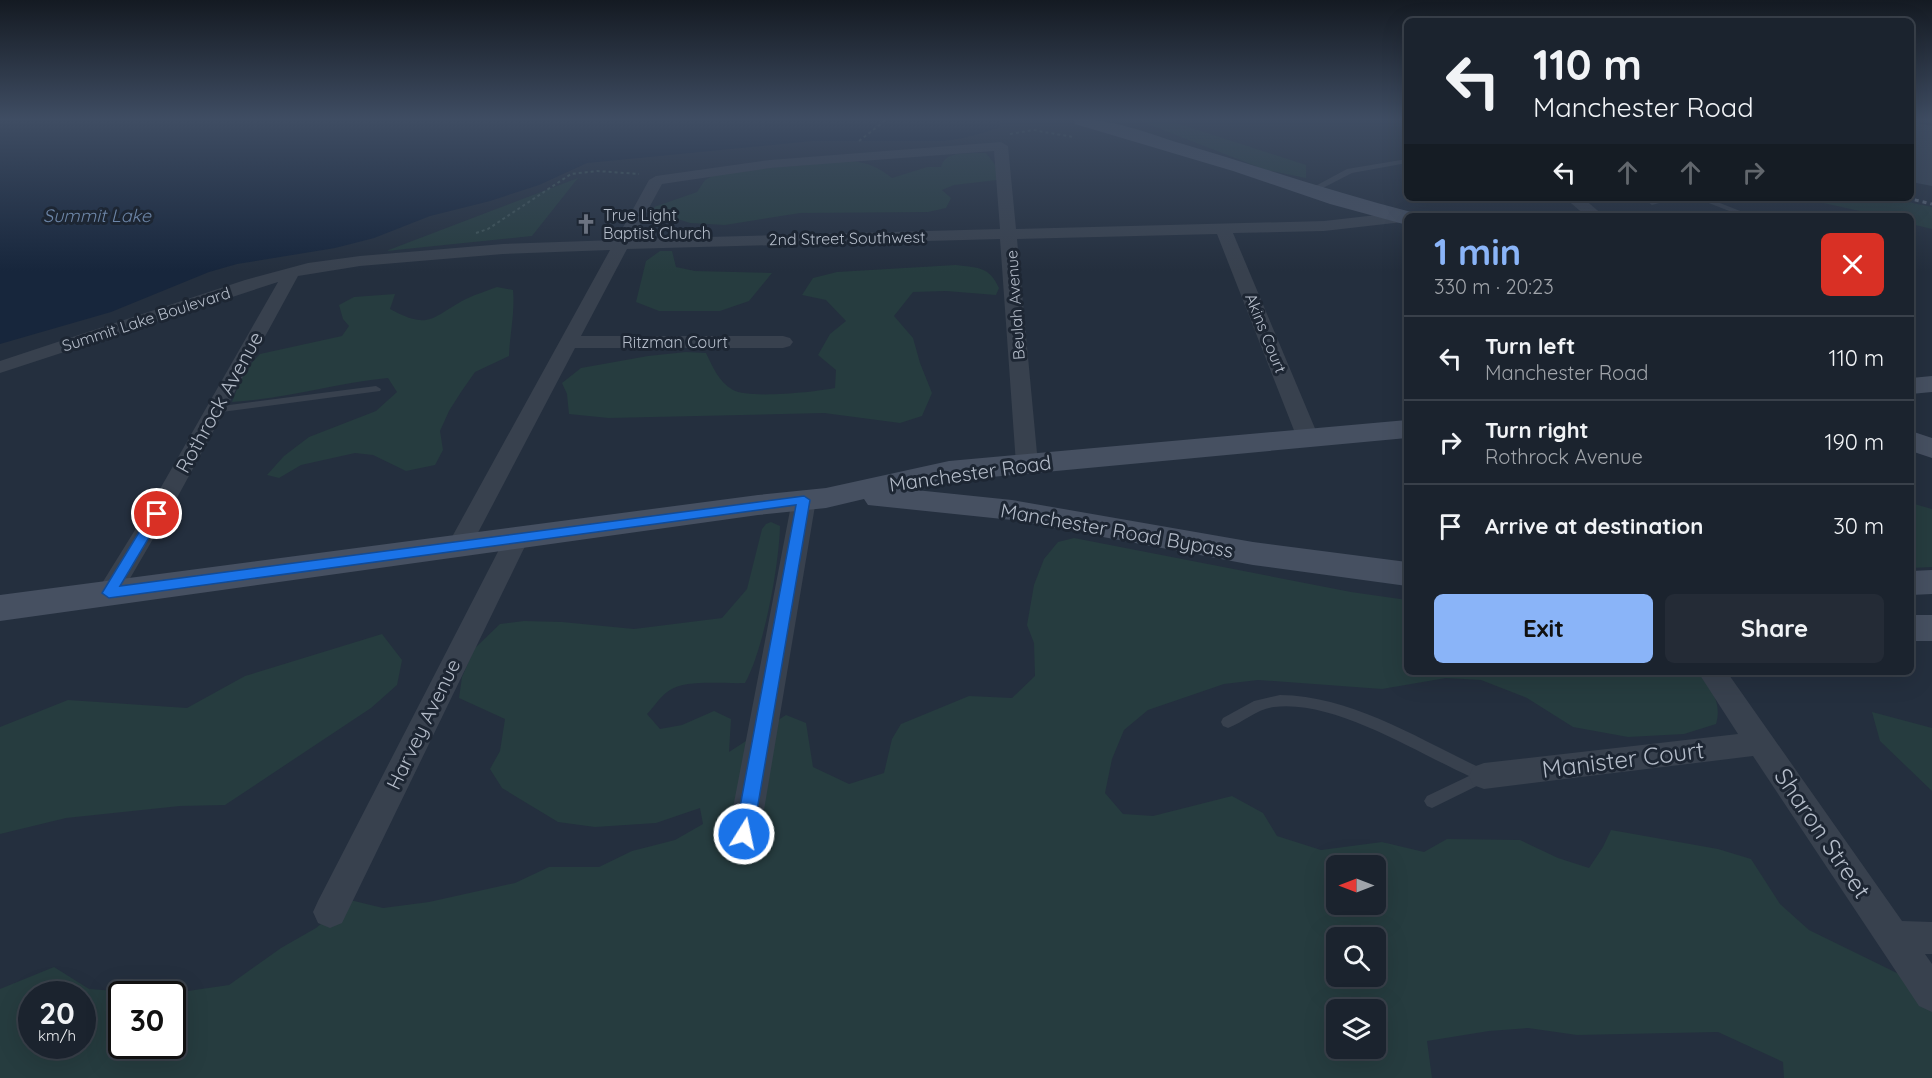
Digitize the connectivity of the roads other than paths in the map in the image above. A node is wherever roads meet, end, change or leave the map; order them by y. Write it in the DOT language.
graph roads {
  1 [pos="725,170"];
  2 [pos="1003,170"];
  3 [pos="1248,170"];
  4 [pos="1354,170"];
  5 [pos="1312,190"];
  6 [pos="1337,200"];
  7 [pos="1577,201"];
  8 [pos="1652,201"];
  9 [pos="1708,201"];
  10 [pos="1655,203"];
  11 [pos="1592,213"];
  12 [pos="1741,213"];
  13 [pos="1373,221"];
  14 [pos="1404,222"];
  15 [pos="1404,223"];
  16 [pos="1223,229"];
  17 [pos="1009,234"];
  18 [pos="621,244"];
  19 [pos="292,272"];
  20 [pos="568,342"];
  21 [pos="783,342"];
  22 [pos="0,367"];
  23 [pos="1932,384"];
  24 [pos="1914,386"];
  25 [pos="376,389"];
  26 [pos="214,410"];
  27 [pos="1914,419"];
  28 [pos="1932,427"];
  29 [pos="1404,429"];
  30 [pos="1308,438"];
  31 [pos="1914,441"];
  32 [pos="1932,449"];
  33 [pos="1027,464"];
  34 [pos="815,499"];
  35 [pos="517,538"];
  36 [pos="459,546"];
  37 [pos="1231,551"];
  38 [pos="1404,574"];
  39 [pos="1932,582"];
  40 [pos="1914,583"];
  41 [pos="1404,591"];
  42 [pos="109,593"];
  43 [pos="0,609"];
  44 [pos="1914,628"];
  45 [pos="1932,628"];
  46 [pos="1714,675"];
  47 [pos="1228,722"];
  48 [pos="1762,743"];
  49 [pos="1485,776"];
  50 [pos="1431,801"];
  51 [pos="744,834"];
  52 [pos="330,912"];
  53 [pos="1893,937"];
  54 [pos="1932,938"];
  55 [pos="1932,994"];
  1 -- 18 [label="street, Beulah Avenue"];
  2 -- 17 [label="street, Beulah Avenue"];
  3 -- 5 [label="main road"];
  4 -- 5 [label="lane"];
  5 -- 6 [label="main road"];
  6 -- 13 [label="main road"];
  6 -- 14 [label="main road"];
  7 -- 11 [label="street"];
  8 -- 10 [label="lane"];
  9 -- 12 [label="lane"];
  13 -- 15 [label="main road"];
  13 -- 16 [label="street, 2nd Street Southwest"];
  16 -- 17 [label="street, 2nd Street Southwest"];
  16 -- 30 [label="street, Akins Court"];
  17 -- 18 [label="street, 2nd Street Southwest"];
  17 -- 33 [label="street, Beulah Avenue"];
  18 -- 19 [label="street, 2nd Street Southwest"];
  18 -- 20 [label="street"];
  19 -- 22 [label="street, Summit Lake Boulevard"];
  19 -- 26 [label="street, Rothrock Avenue"];
  20 -- 21 [label="street, Ritzman Court"];
  20 -- 36 [label="street"];
  23 -- 24 [label="main road"];
  25 -- 26 [label="lane"];
  26 -- 42 [label="street, Rothrock Avenue"];
  27 -- 28 [label="main road"];
  29 -- 30 [label="main road, Manchester Road"];
  30 -- 33 [label="main road, Manchester Road"];
  31 -- 32 [label="main road"];
  33 -- 34 [label="main road, Manchester Road"];
  34 -- 35 [label="main road, Manchester Road"];
  34 -- 37 [label="main road, Manchester Road Bypass"];
  34 -- 51 [label="street"];
  35 -- 36 [label="main road, Manchester Road"];
  35 -- 52 [label="street, Harvey Avenue"];
  36 -- 42 [label="main road, Manchester Road"];
  37 -- 38 [label="main road, Manchester Road Bypass"];
  37 -- 41 [label="main road"];
  39 -- 40 [label="main road"];
  42 -- 43 [label="main road, Manchester Road"];
  44 -- 45 [label="main road"];
  46 -- 48 [label="street, Sharon Street"];
  47 -- 49 [label="lane"];
  48 -- 49 [label="street, Manister Court"];
  48 -- 53 [label="street, Sharon Street"];
  49 -- 50 [label="lane"];
  53 -- 54 [label="street"];
  53 -- 55 [label="street, Sharon Street"];
}
